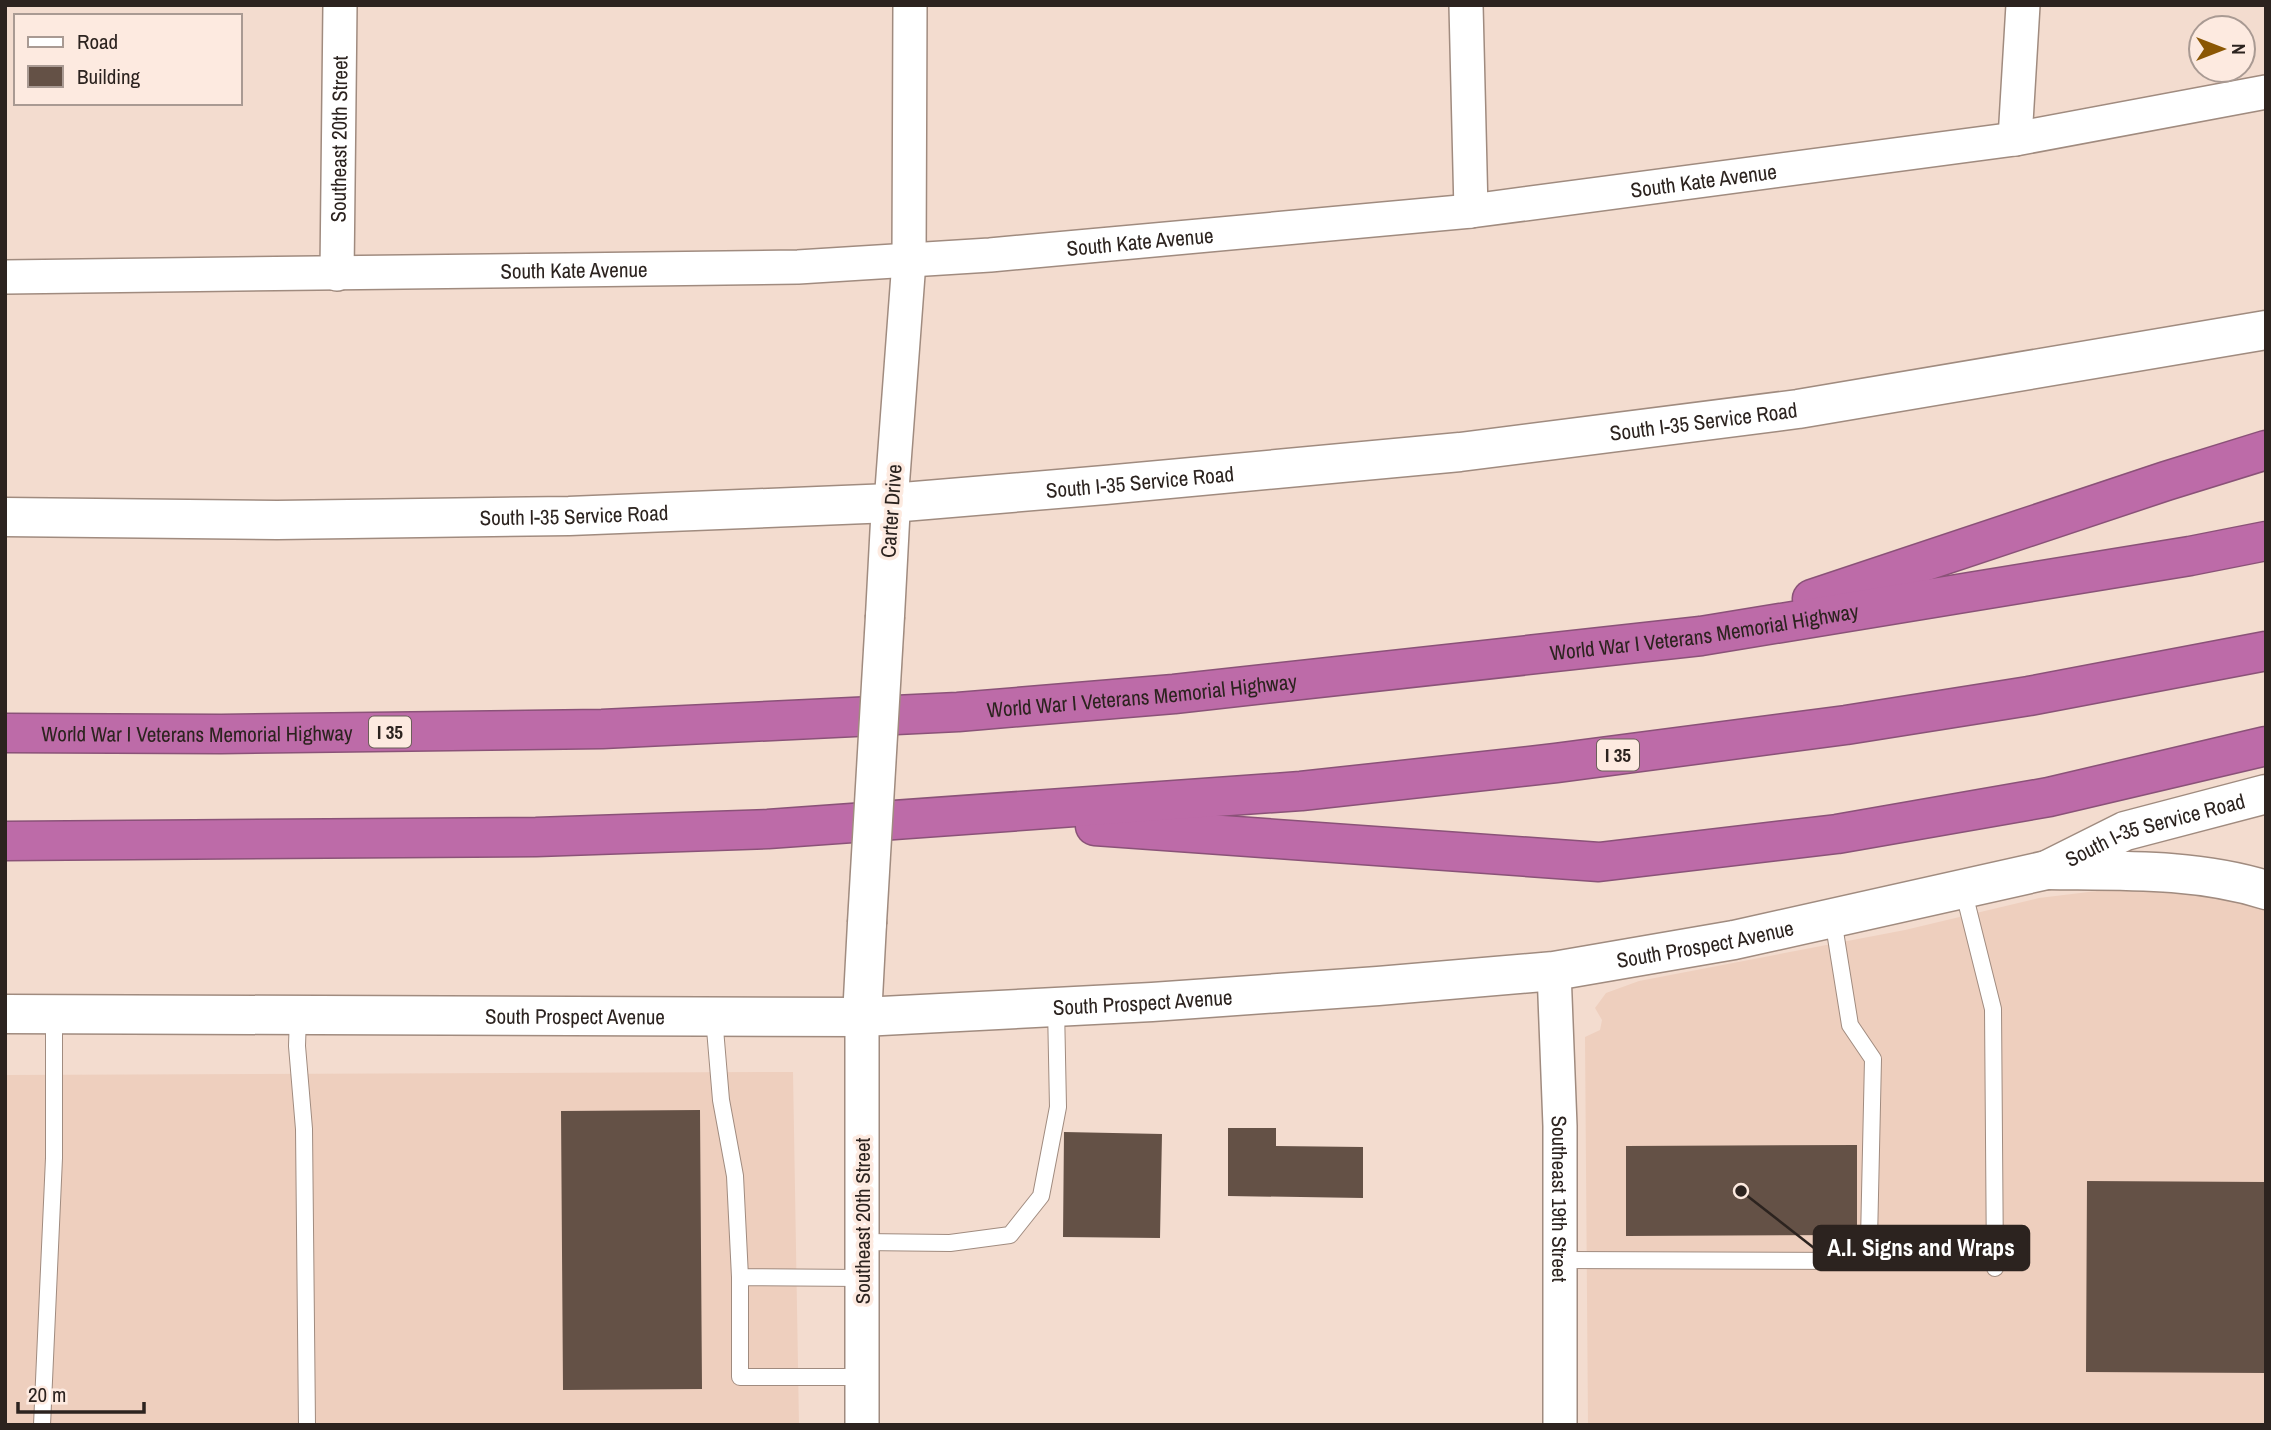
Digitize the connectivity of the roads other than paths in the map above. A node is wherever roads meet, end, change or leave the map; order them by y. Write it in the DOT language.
graph roads {
  1 [pos="340,5"];
  2 [pos="910,5"];
  3 [pos="1466,5"];
  4 [pos="2023,5"];
  5 [pos="2266,92"];
  6 [pos="2015,139"];
  7 [pos="1471,211"];
  8 [pos="909,261"];
  9 [pos="337,274"];
  10 [pos="5,277"];
  11 [pos="2266,330"];
  12 [pos="2266,450"];
  13 [pos="891,503"];
  14 [pos="5,517"];
  15 [pos="2266,541"];
  16 [pos="1701,636"];
  17 [pos="2266,651"];
  18 [pos="5,733"];
  19 [pos="2266,746"];
  20 [pos="2266,794"];
  21 [pos="964,816"];
  22 [pos="5,841"];
  23 [pos="2047,870"];
  24 [pos="1963,889"];
  25 [pos="2266,890"];
  26 [pos="1833,917"];
  27 [pos="1554,971"];
  28 [pos="1056,1007"];
  29 [pos="5,1014"];
  30 [pos="54,1014"];
  31 [pos="298,1016"];
  32 [pos="714,1017"];
  33 [pos="862,1017"];
  34 [pos="862,1242"];
  35 [pos="1560,1260"];
  36 [pos="1995,1268"];
  37 [pos="740,1277"];
  38 [pos="862,1278"];
  39 [pos="862,1377"];
  40 [pos="43,1425"];
  41 [pos="307,1425"];
  42 [pos="862,1425"];
  43 [pos="1560,1425"];
  1 -- 9 [label="street, Southeast 20th Street"];
  2 -- 8 [label="street, Carter Drive"];
  3 -- 7 [label="street"];
  4 -- 6 [label="street"];
  5 -- 6 [label="street, South Kate Avenue"];
  6 -- 7 [label="street, South Kate Avenue"];
  7 -- 8 [label="street, South Kate Avenue"];
  8 -- 9 [label="street, South Kate Avenue"];
  8 -- 13 [label="street, Carter Drive"];
  9 -- 10 [label="street, South Kate Avenue"];
  11 -- 13 [label="main road, South I-35 Service Road"];
  12 -- 16 [label="highway"];
  13 -- 14 [label="main road, South I-35 Service Road"];
  13 -- 33 [label="main road, Carter Drive, bridge"];
  15 -- 16 [label="highway, World War I Veterans Memorial Highway / I 35"];
  16 -- 18 [label="highway, World War I Veterans Memorial Highway / I 35"];
  17 -- 21 [label="highway, I 35"];
  19 -- 21 [label="highway"];
  20 -- 23 [label="main road, South I-35 Service Road"];
  21 -- 22 [label="highway, I 35"];
  23 -- 24 [label="main road, South Prospect Avenue"];
  23 -- 25 [label="main road, South Prospect Avenue"];
  24 -- 26 [label="main road, South Prospect Avenue"];
  24 -- 36 [label="lane"];
  26 -- 27 [label="main road, South Prospect Avenue"];
  26 -- 35 [label="lane"];
  27 -- 28 [label="main road, South Prospect Avenue"];
  27 -- 35 [label="street, Southeast 19th Street"];
  28 -- 33 [label="main road, South Prospect Avenue"];
  28 -- 34 [label="lane"];
  29 -- 30 [label="main road, South Prospect Avenue"];
  30 -- 31 [label="main road, South Prospect Avenue"];
  30 -- 40 [label="lane"];
  31 -- 32 [label="main road, South Prospect Avenue"];
  31 -- 41 [label="lane"];
  32 -- 33 [label="main road, South Prospect Avenue"];
  32 -- 37 [label="lane"];
  33 -- 34 [label="street, Southeast 20th Street"];
  34 -- 38 [label="street, Southeast 20th Street"];
  35 -- 43 [label="street, Southeast 19th Street"];
  37 -- 38 [label="lane"];
  37 -- 39 [label="lane"];
  38 -- 39 [label="street, Southeast 20th Street"];
  39 -- 42 [label="street, Southeast 20th Street"];
}
